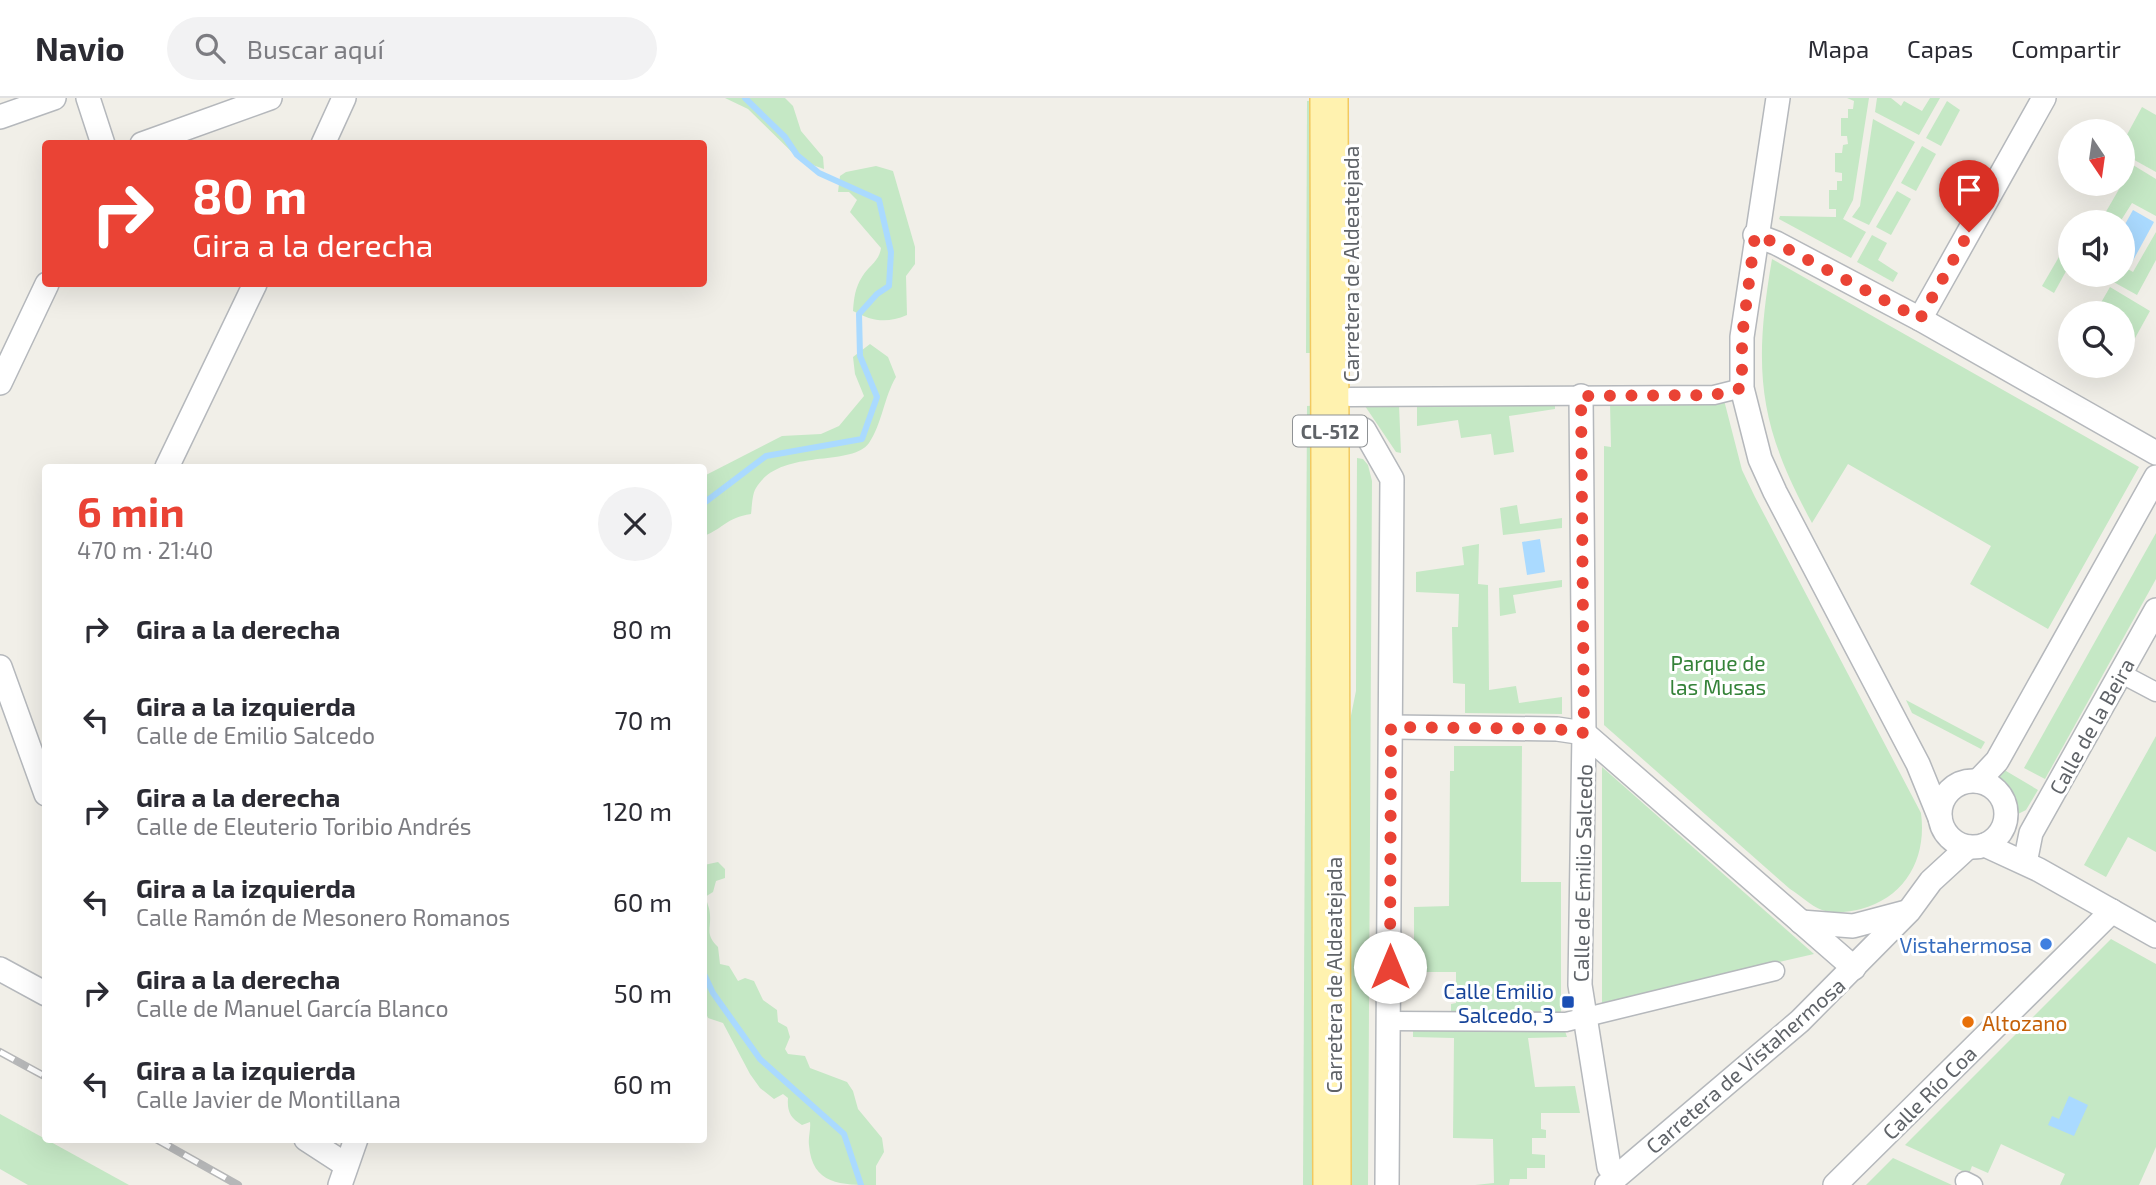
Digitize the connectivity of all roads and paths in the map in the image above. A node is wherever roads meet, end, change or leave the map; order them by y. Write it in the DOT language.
graph roads {
  1 [pos="54,98"];
  2 [pos="88,98"];
  3 [pos="270,98"];
  4 [pos="321,98"];
  5 [pos="1329,98"];
  6 [pos="1350,98"];
  7 [pos="1779,98"];
  8 [pos="2044,98"];
  9 [pos="339,108"];
  10 [pos="0,117"];
  11 [pos="102,140"];
  12 [pos="153,140"];
  13 [pos="325,140"];
  14 [pos="1755,235"];
  15 [pos="46,287"];
  16 [pos="254,287"];
  17 [pos="1920,319"];
  18 [pos="0,383"];
  19 [pos="1742,388"];
  20 [pos="1581,396"];
  21 [pos="1350,413"];
  22 [pos="2156,453"];
  23 [pos="168,464"];
  24 [pos="2156,477"];
  25 [pos="1331,547"];
  26 [pos="2156,610"];
  27 [pos="0,667"];
  28 [pos="2120,673"];
  29 [pos="2156,692"];
  30 [pos="1391,727"];
  31 [pos="1584,733"];
  32 [pos="1333,764"];
  33 [pos="1918,765"];
  34 [pos="1978,781"];
  35 [pos="42,783"];
  36 [pos="1955,786"];
  37 [pos="2047,805"];
  38 [pos="1941,823"];
  39 [pos="2004,827"];
  40 [pos="1977,846"];
  41 [pos="2032,864"];
  42 [pos="1931,881"];
  43 [pos="1909,911"];
  44 [pos="2112,911"];
  45 [pos="1801,922"];
  46 [pos="2156,936"];
  47 [pos="1854,968"];
  48 [pos="0,969"];
  49 [pos="1775,971"];
  50 [pos="42,992"];
  51 [pos="1584,1018"];
  52 [pos="1390,1021"];
  53 [pos="310,1143"];
  54 [pos="355,1143"];
  55 [pos="343,1175"];
  56 [pos="1612,1181"];
  57 [pos="1332,1185"];
  58 [pos="1387,1185"];
  59 [pos="1835,1185"];
  1 -- 10 [label="street"];
  2 -- 11 [label="street"];
  3 -- 12 [label="street"];
  4 -- 9 [label="street"];
  5 -- 25 [label="main road, Carretera de Aldeatejada / CL-512"];
  6 -- 21 [label="main road, Carretera de Aldeatejada / CL-512"];
  7 -- 14 [label="street"];
  8 -- 17 [label="street"];
  9 -- 13 [label="street"];
  14 -- 17 [label="street"];
  14 -- 19 [label="street"];
  15 -- 18 [label="street"];
  16 -- 23 [label="street"];
  17 -- 22 [label="street"];
  19 -- 20 [label="street"];
  19 -- 33 [label="street"];
  20 -- 21 [label="street"];
  20 -- 31 [label="street, Calle de Emilio Salcedo"];
  21 -- 25 [label="main road"];
  21 -- 30 [label="street"];
  21 -- 32 [label="main road, Carretera de Aldeatejada / CL-512"];
  24 -- 34 [label="street"];
  25 -- 32 [label="main road, Carretera de Aldeatejada / CL-512"];
  26 -- 28 [label="street, Calle de la Beira"];
  27 -- 35 [label="street"];
  28 -- 29 [label="street"];
  28 -- 37 [label="street, Calle de la Beira"];
  30 -- 31 [label="street"];
  30 -- 52 [label="street"];
  31 -- 45 [label="street"];
  31 -- 51 [label="street, Calle de Emilio Salcedo"];
  32 -- 57 [label="main road, Carretera de Aldeatejada / CL-512"];
  33 -- 36 [label="street"];
  33 -- 38 [label="street"];
  34 -- 36 [label="street"];
  34 -- 39 [label="street"];
  36 -- 38 [label="street"];
  37 -- 39 [label="street, Calle de la Beira"];
  37 -- 41 [label="street, Calle de la Beira"];
  38 -- 40 [label="street"];
  38 -- 42 [label="street, Carretera de Vistahermosa"];
  39 -- 40 [label="street"];
  39 -- 41 [label="street"];
  40 -- 41 [label="street"];
  40 -- 42 [label="street, Carretera de Vistahermosa"];
  41 -- 44 [label="street"];
  42 -- 43 [label="street, Carretera de Vistahermosa"];
  43 -- 45 [label="street"];
  43 -- 47 [label="street, Carretera de Vistahermosa"];
  44 -- 46 [label="street"];
  44 -- 59 [label="street, Calle Río Coa"];
  45 -- 47 [label="street"];
  47 -- 56 [label="street, Carretera de Vistahermosa"];
  48 -- 50 [label="street"];
  49 -- 51 [label="street"];
  51 -- 52 [label="street"];
  51 -- 56 [label="street, Calle de Emilio Salcedo"];
  52 -- 58 [label="street"];
  53 -- 55 [label="street"];
  54 -- 55 [label="street"];
}
